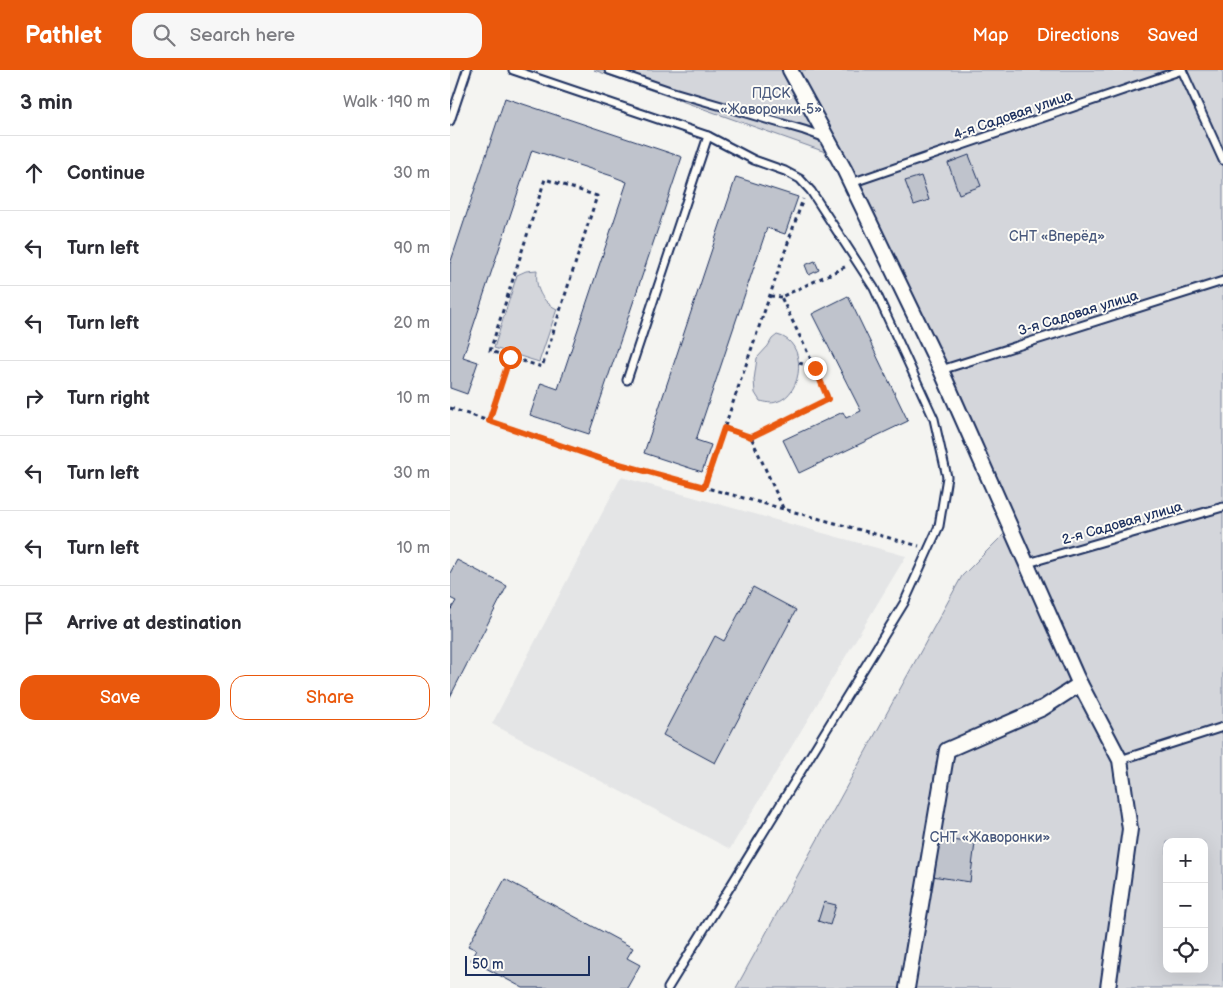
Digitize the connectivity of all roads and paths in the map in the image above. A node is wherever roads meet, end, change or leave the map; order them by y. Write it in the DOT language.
graph roads {
  1 [pos="467,70"];
  2 [pos="513,70"];
  3 [pos="609,70"];
  4 [pos="790,70"];
  5 [pos="1182,70"];
  6 [pos="450,121"];
  7 [pos="708,136"];
  8 [pos="827,138"];
  9 [pos="1223,160"];
  10 [pos="851,183"];
  11 [pos="807,187"];
  12 [pos="857,261"];
  13 [pos="1223,281"];
  14 [pos="770,296"];
  15 [pos="781,297"];
  16 [pos="510,357"];
  17 [pos="799,363"];
  18 [pos="815,368"];
  19 [pos="941,370"];
  20 [pos="627,380"];
  21 [pos="450,408"];
  22 [pos="489,421"];
  23 [pos="724,428"];
  24 [pos="751,437"];
  25 [pos="704,487"];
  26 [pos="1223,507"];
  27 [pos="782,508"];
  28 [pos="929,548"];
  29 [pos="1028,563"];
  30 [pos="1080,684"];
  31 [pos="1223,727"];
  32 [pos="1120,760"];
  33 [pos="668,988"];
  34 [pos="907,988"];
  35 [pos="1108,988"];
  1 -- 6 [label="lane"];
  2 -- 7 [label="lane"];
  3 -- 8 [label="lane"];
  4 -- 8 [label="street"];
  5 -- 9 [label="lane"];
  5 -- 10 [label="lane, 4-я Садовая улица"];
  7 -- 11 [label="lane"];
  7 -- 20 [label="lane"];
  8 -- 10 [label="street"];
  10 -- 19 [label="street"];
  11 -- 12 [label="lane"];
  11 -- 14 [label="path"];
  12 -- 15 [label="path"];
  12 -- 28 [label="lane"];
  13 -- 19 [label="lane, 3-я Садовая улица"];
  14 -- 15 [label="path"];
  14 -- 23 [label="path"];
  15 -- 18 [label="path"];
  16 -- 16 [label="path"];
  16 -- 22 [label="path"];
  17 -- 18 [label="path"];
  18 -- 24 [label="path"];
  19 -- 29 [label="street"];
  21 -- 22 [label="path"];
  22 -- 25 [label="path"];
  23 -- 24 [label="path"];
  23 -- 25 [label="path"];
  24 -- 27 [label="path"];
  25 -- 27 [label="path"];
  26 -- 29 [label="lane, 2-я Садовая улица"];
  27 -- 28 [label="path"];
  28 -- 33 [label="lane"];
  29 -- 30 [label="street"];
  30 -- 32 [label="street"];
  30 -- 34 [label="street"];
  31 -- 32 [label="lane"];
  32 -- 35 [label="street"];
}
